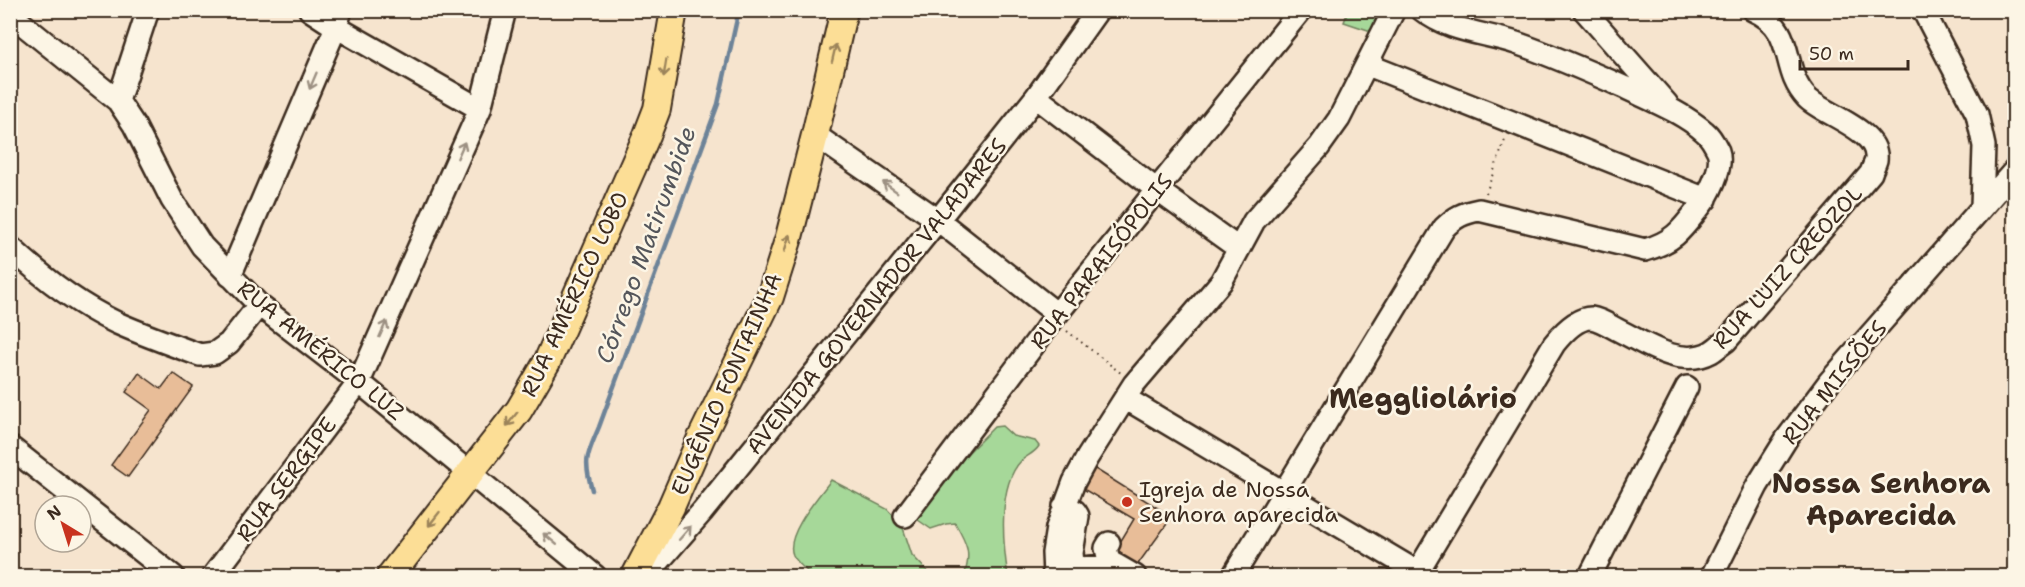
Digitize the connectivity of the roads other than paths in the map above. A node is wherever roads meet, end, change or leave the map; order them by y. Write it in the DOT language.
graph roads {
  1 [pos="148,10"];
  2 [pos="310,10"];
  3 [pos="505,10"];
  4 [pos="674,10"];
  5 [pos="844,10"];
  6 [pos="1098,10"];
  7 [pos="1301,10"];
  8 [pos="1394,10"];
  9 [pos="1422,10"];
  10 [pos="1584,10"];
  11 [pos="1753,10"];
  12 [pos="1923,10"];
  13 [pos="10,14"];
  14 [pos="338,19"];
  15 [pos="1368,65"];
  16 [pos="1036,96"];
  17 [pos="118,101"];
  18 [pos="480,109"];
  19 [pos="1672,109"];
  20 [pos="815,135"];
  21 [pos="2014,171"];
  22 [pos="1157,190"];
  23 [pos="1706,199"];
  24 [pos="1982,206"];
  25 [pos="938,220"];
  26 [pos="10,247"];
  27 [pos="1238,248"];
  28 [pos="230,276"];
  29 [pos="260,305"];
  30 [pos="1055,317"];
  31 [pos="359,382"];
  32 [pos="1687,387"];
  33 [pos="1130,391"];
  34 [pos="10,447"];
  35 [pos="470,473"];
  36 [pos="1283,494"];
  37 [pos="1064,506"];
  38 [pos="905,516"];
  39 [pos="1109,543"];
  40 [pos="1110,565"];
  41 [pos="1419,575"];
  42 [pos="173,576"];
  43 [pos="213,576"];
  44 [pos="390,576"];
  45 [pos="595,576"];
  46 [pos="635,576"];
  47 [pos="646,576"];
  48 [pos="1054,576"];
  49 [pos="1135,576"];
  50 [pos="1233,576"];
  51 [pos="1590,576"];
  52 [pos="1712,576"];
  1 -- 17 [label="street"];
  2 -- 14 [label="street"];
  3 -- 18 [label="street, RUA SERGIPE"];
  4 -- 35 [label="main road, RUA AMÉRICO LOBO, one-way"];
  20 -- 5 [label="main road, EUGÊNIO FONTAINHA, one-way"];
  6 -- 16 [label="street, AVENIDA GOVERNADOR VALADARES"];
  7 -- 22 [label="street, RUA PARAISÓPOLIS"];
  8 -- 15 [label="street"];
  9 -- 19 [label="street"];
  10 -- 19 [label="street"];
  11 -- 41 [label="street, RUA LUIZ CREOZOL"];
  12 -- 24 [label="street"];
  13 -- 17 [label="street, RUA AMÉRICO LUZ"];
  14 -- 18 [label="street"];
  14 -- 28 [label="street, one-way"];
  15 -- 23 [label="street"];
  15 -- 27 [label="street"];
  16 -- 22 [label="street"];
  16 -- 25 [label="street, AVENIDA GOVERNADOR VALADARES"];
  17 -- 28 [label="street, RUA AMÉRICO LUZ"];
  31 -- 18 [label="street, RUA SERGIPE, one-way"];
  19 -- 23 [label="street"];
  25 -- 20 [label="street, one-way"];
  46 -- 20 [label="main road, EUGÊNIO FONTAINHA, one-way"];
  21 -- 24 [label="street, RUA MISSÕES"];
  22 -- 27 [label="street"];
  22 -- 30 [label="street, RUA PARAISÓPOLIS"];
  23 -- 36 [label="street"];
  24 -- 52 [label="street, RUA MISSÕES"];
  25 -- 30 [label="street"];
  47 -- 25 [label="street, AVENIDA GOVERNADOR VALADARES, one-way"];
  26 -- 29 [label="street"];
  27 -- 33 [label="street"];
  28 -- 29 [label="street, RUA AMÉRICO LUZ"];
  29 -- 31 [label="street, RUA AMÉRICO LUZ"];
  30 -- 38 [label="street, RUA PARAISÓPOLIS"];
  31 -- 35 [label="street, RUA AMÉRICO LUZ"];
  31 -- 43 [label="street, RUA SERGIPE"];
  32 -- 51 [label="street"];
  33 -- 36 [label="street"];
  33 -- 37 [label="street"];
  34 -- 42 [label="street"];
  35 -- 44 [label="main road, RUA AMÉRICO LOBO, one-way"];
  45 -- 35 [label="street, RUA AMÉRICO LUZ, one-way"];
  36 -- 41 [label="street"];
  36 -- 50 [label="street"];
  37 -- 40 [label="street"];
  37 -- 48 [label="street"];
  39 -- 40 [label="street"];
  40 -- 49 [label="street"];
}
